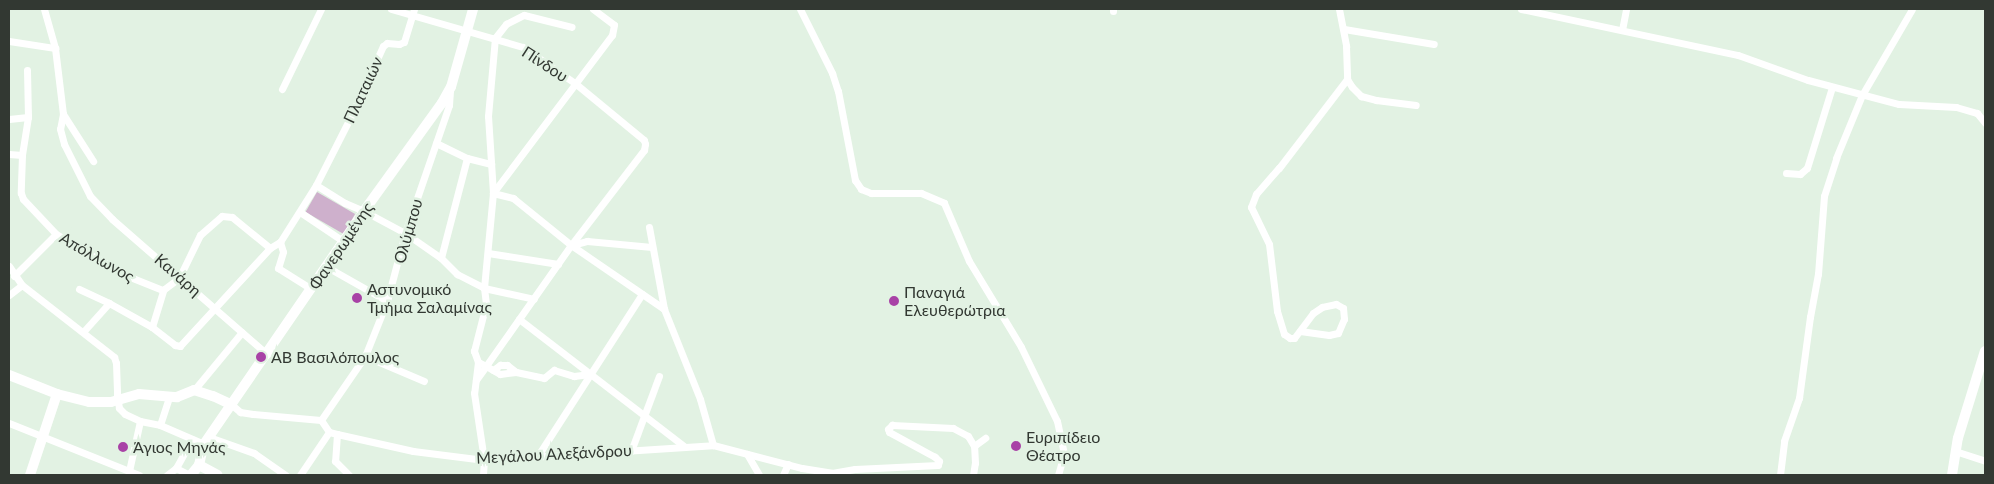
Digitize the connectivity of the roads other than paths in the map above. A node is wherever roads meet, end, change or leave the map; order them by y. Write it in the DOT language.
graph roads {
  1 [pos="44,9"];
  2 [pos="321,9"];
  3 [pos="391,9"];
  4 [pos="473,9"];
  5 [pos="593,9"];
  6 [pos="800,9"];
  7 [pos="1339,9"];
  8 [pos="1521,9"];
  9 [pos="1626,9"];
  10 [pos="1912,9"];
  11 [pos="413,12"];
  12 [pos="525,12"];
  13 [pos="572,27"];
  14 [pos="466,29"];
  15 [pos="1344,29"];
  16 [pos="1622,30"];
  17 [pos="495,38"];
  18 [pos="9,41"];
  19 [pos="1434,44"];
  20 [pos="56,48"];
  21 [pos="27,70"];
  22 [pos="1347,79"];
  23 [pos="576,84"];
  24 [pos="451,87"];
  25 [pos="1832,87"];
  26 [pos="282,89"];
  27 [pos="1862,95"];
  28 [pos="1416,105"];
  29 [pos="62,114"];
  30 [pos="28,117"];
  31 [pos="9,119"];
  32 [pos="1985,122"];
  33 [pos="436,143"];
  34 [pos="9,154"];
  35 [pos="22,155"];
  36 [pos="467,158"];
  37 [pos="93,161"];
  38 [pos="491,164"];
  39 [pos="1786,173"];
  40 [pos="316,185"];
  41 [pos="493,193"];
  42 [pos="364,210"];
  43 [pos="300,212"];
  44 [pos="649,227"];
  45 [pos="405,233"];
  46 [pos="56,234"];
  47 [pos="344,241"];
  48 [pos="280,242"];
  49 [pos="571,245"];
  50 [pos="652,247"];
  51 [pos="270,248"];
  52 [pos="488,253"];
  53 [pos="441,258"];
  54 [pos="558,264"];
  55 [pos="9,266"];
  56 [pos="327,267"];
  57 [pos="14,276"];
  58 [pos="179,278"];
  59 [pos="22,285"];
  60 [pos="79,288"];
  61 [pos="484,288"];
  62 [pos="312,289"];
  63 [pos="163,290"];
  64 [pos="642,294"];
  65 [pos="9,295"];
  66 [pos="534,299"];
  67 [pos="387,302"];
  68 [pos="109,303"];
  69 [pos="214,306"];
  70 [pos="664,309"];
  71 [pos="519,319"];
  72 [pos="152,327"];
  73 [pos="1300,330"];
  74 [pos="83,332"];
  75 [pos="242,332"];
  76 [pos="267,354"];
  77 [pos="365,356"];
  78 [pos="1985,357"];
  79 [pos="478,362"];
  80 [pos="489,368"];
  81 [pos="590,374"];
  82 [pos="9,375"];
  83 [pos="658,376"];
  84 [pos="424,381"];
  85 [pos="475,383"];
  86 [pos="194,390"];
  87 [pos="57,394"];
  88 [pos="169,398"];
  89 [pos="118,401"];
  90 [pos="232,405"];
  91 [pos="644,415"];
  92 [pos="321,420"];
  93 [pos="140,421"];
  94 [pos="9,423"];
  95 [pos="160,425"];
  96 [pos="333,433"];
  97 [pos="43,437"];
  98 [pos="985,438"];
  99 [pos="192,440"];
  100 [pos="207,441"];
  101 [pos="713,445"];
  102 [pos="684,446"];
  103 [pos="974,446"];
  104 [pos="1955,450"];
  105 [pos="631,451"];
  106 [pos="747,454"];
  107 [pos="537,456"];
  108 [pos="484,460"];
  109 [pos="1985,461"];
  110 [pos="199,464"];
  111 [pos="788,464"];
  112 [pos="176,468"];
  113 [pos="130,471"];
  114 [pos="30,475"];
  115 [pos="139,475"];
  116 [pos="166,475"];
  117 [pos="191,475"];
  118 [pos="218,475"];
  119 [pos="286,475"];
  120 [pos="300,475"];
  121 [pos="350,475"];
  122 [pos="483,475"];
  123 [pos="759,475"];
  124 [pos="783,475"];
  125 [pos="972,475"];
  126 [pos="1058,475"];
  127 [pos="1780,475"];
  128 [pos="1952,475"];
  1 -- 20 [label="street, Κανάρη"];
  2 -- 26 [label="street"];
  3 -- 11 [label="street, Πίνδου"];
  4 -- 14 [label="main road, Φανερωμένης"];
  5 -- 23 [label="street"];
  6 -- 126 [label="street"];
  7 -- 15 [label="street"];
  8 -- 16 [label="street"];
  9 -- 16 [label="street"];
  10 -- 27 [label="street"];
  11 -- 14 [label="street, Πίνδου"];
  11 -- 40 [label="street, Πλαταιών"];
  12 -- 13 [label="street"];
  12 -- 17 [label="street"];
  14 -- 17 [label="street, Πίνδου"];
  14 -- 24 [label="main road, Φανερωμένης"];
  15 -- 19 [label="street"];
  15 -- 22 [label="street"];
  16 -- 25 [label="street"];
  17 -- 23 [label="street, Πίνδου"];
  17 -- 38 [label="street"];
  18 -- 20 [label="street"];
  20 -- 29 [label="street, Κανάρη"];
  21 -- 30 [label="street, Απόλλωνος"];
  22 -- 28 [label="street"];
  22 -- 73 [label="street"];
  23 -- 41 [label="street"];
  23 -- 49 [label="street, Πίνδου"];
  24 -- 33 [label="street, Ολύμπου"];
  24 -- 42 [label="main road, Φανερωμένης"];
  25 -- 27 [label="street"];
  25 -- 39 [label="street"];
  27 -- 32 [label="street"];
  27 -- 127 [label="street"];
  29 -- 37 [label="street"];
  29 -- 58 [label="street, Κανάρη"];
  30 -- 31 [label="street"];
  30 -- 35 [label="street, Απόλλωνος"];
  33 -- 36 [label="street"];
  33 -- 45 [label="street, Ολύμπου"];
  34 -- 35 [label="street"];
  35 -- 46 [label="street, Απόλλωνος"];
  36 -- 38 [label="street"];
  36 -- 53 [label="street"];
  38 -- 41 [label="street"];
  40 -- 42 [label="street"];
  40 -- 43 [label="street"];
  41 -- 49 [label="street"];
  41 -- 52 [label="street"];
  42 -- 45 [label="street"];
  42 -- 47 [label="main road, Φανερωμένης"];
  43 -- 47 [label="street"];
  43 -- 48 [label="street"];
  44 -- 50 [label="street"];
  45 -- 53 [label="street"];
  45 -- 67 [label="street, Ολύμπου"];
  46 -- 57 [label="street"];
  46 -- 63 [label="street, Απόλλωνος"];
  47 -- 56 [label="main road, Φανερωμένης"];
  48 -- 51 [label="street"];
  48 -- 62 [label="street"];
  49 -- 50 [label="street"];
  49 -- 54 [label="street"];
  49 -- 64 [label="street"];
  50 -- 70 [label="street"];
  51 -- 58 [label="street"];
  51 -- 69 [label="street"];
  52 -- 54 [label="street"];
  52 -- 61 [label="street"];
  53 -- 61 [label="street"];
  54 -- 66 [label="street"];
  55 -- 57 [label="street"];
  56 -- 62 [label="main road, Φανερωμένης"];
  56 -- 67 [label="street"];
  57 -- 59 [label="street"];
  58 -- 63 [label="street"];
  58 -- 69 [label="street, Κανάρη"];
  59 -- 65 [label="street"];
  59 -- 74 [label="street"];
  60 -- 68 [label="street"];
  61 -- 66 [label="street"];
  61 -- 79 [label="street"];
  62 -- 76 [label="main road, Φανερωμένης"];
  63 -- 72 [label="street"];
  64 -- 70 [label="street"];
  64 -- 81 [label="street"];
  66 -- 71 [label="street"];
  67 -- 77 [label="street, Ολύμπου"];
  68 -- 72 [label="street"];
  68 -- 74 [label="street"];
  69 -- 72 [label="street"];
  69 -- 75 [label="street, Κανάρη"];
  70 -- 101 [label="street"];
  71 -- 80 [label="street"];
  71 -- 81 [label="street"];
  73 -- 73 [label="street"];
  74 -- 89 [label="street"];
  75 -- 76 [label="street, Κανάρη"];
  75 -- 86 [label="street"];
  76 -- 90 [label="main road, Φανερωμένης"];
  77 -- 84 [label="street"];
  77 -- 92 [label="street, Ολύμπου"];
  78 -- 104 [label="main road"];
  79 -- 80 [label="street"];
  79 -- 85 [label="street"];
  80 -- 81 [label="street"];
  80 -- 85 [label="street"];
  81 -- 91 [label="street"];
  81 -- 107 [label="street"];
  82 -- 87 [label="main road"];
  83 -- 91 [label="street"];
  85 -- 108 [label="street"];
  86 -- 88 [label="main road"];
  86 -- 90 [label="main road"];
  87 -- 89 [label="main road"];
  87 -- 97 [label="main road"];
  88 -- 89 [label="main road"];
  88 -- 95 [label="street"];
  89 -- 93 [label="street"];
  90 -- 92 [label="street"];
  90 -- 100 [label="main road, Φανερωμένης"];
  91 -- 102 [label="street"];
  91 -- 105 [label="street"];
  92 -- 96 [label="street"];
  93 -- 95 [label="street"];
  93 -- 113 [label="street"];
  94 -- 97 [label="street"];
  95 -- 99 [label="street"];
  96 -- 108 [label="street, Μεγάλου Αλεξάνδρου"];
  96 -- 120 [label="street"];
  96 -- 121 [label="street"];
  97 -- 113 [label="street"];
  97 -- 114 [label="main road"];
  98 -- 103 [label="street"];
  99 -- 100 [label="street"];
  99 -- 112 [label="street"];
  100 -- 110 [label="main road, Φανερωμένης"];
  100 -- 119 [label="street"];
  101 -- 102 [label="street, Μεγάλου Αλεξάνδρου"];
  101 -- 106 [label="street, Μεγάλου Αλεξάνδρου"];
  102 -- 105 [label="street, Μεγάλου Αλεξάνδρου"];
  103 -- 111 [label="street, Μεγάλου Αλεξάνδρου"];
  103 -- 125 [label="street"];
  104 -- 109 [label="street"];
  104 -- 128 [label="main road"];
  105 -- 107 [label="street, Μεγάλου Αλεξάνδρου"];
  106 -- 111 [label="street, Μεγάλου Αλεξάνδρου"];
  106 -- 123 [label="street"];
  107 -- 108 [label="street, Μεγάλου Αλεξάνδρου"];
  108 -- 122 [label="street"];
  110 -- 117 [label="main road, Φανερωμένης"];
  110 -- 118 [label="main road"];
  111 -- 124 [label="street"];
  112 -- 116 [label="street"];
  112 -- 117 [label="street"];
  113 -- 115 [label="street"];
}
